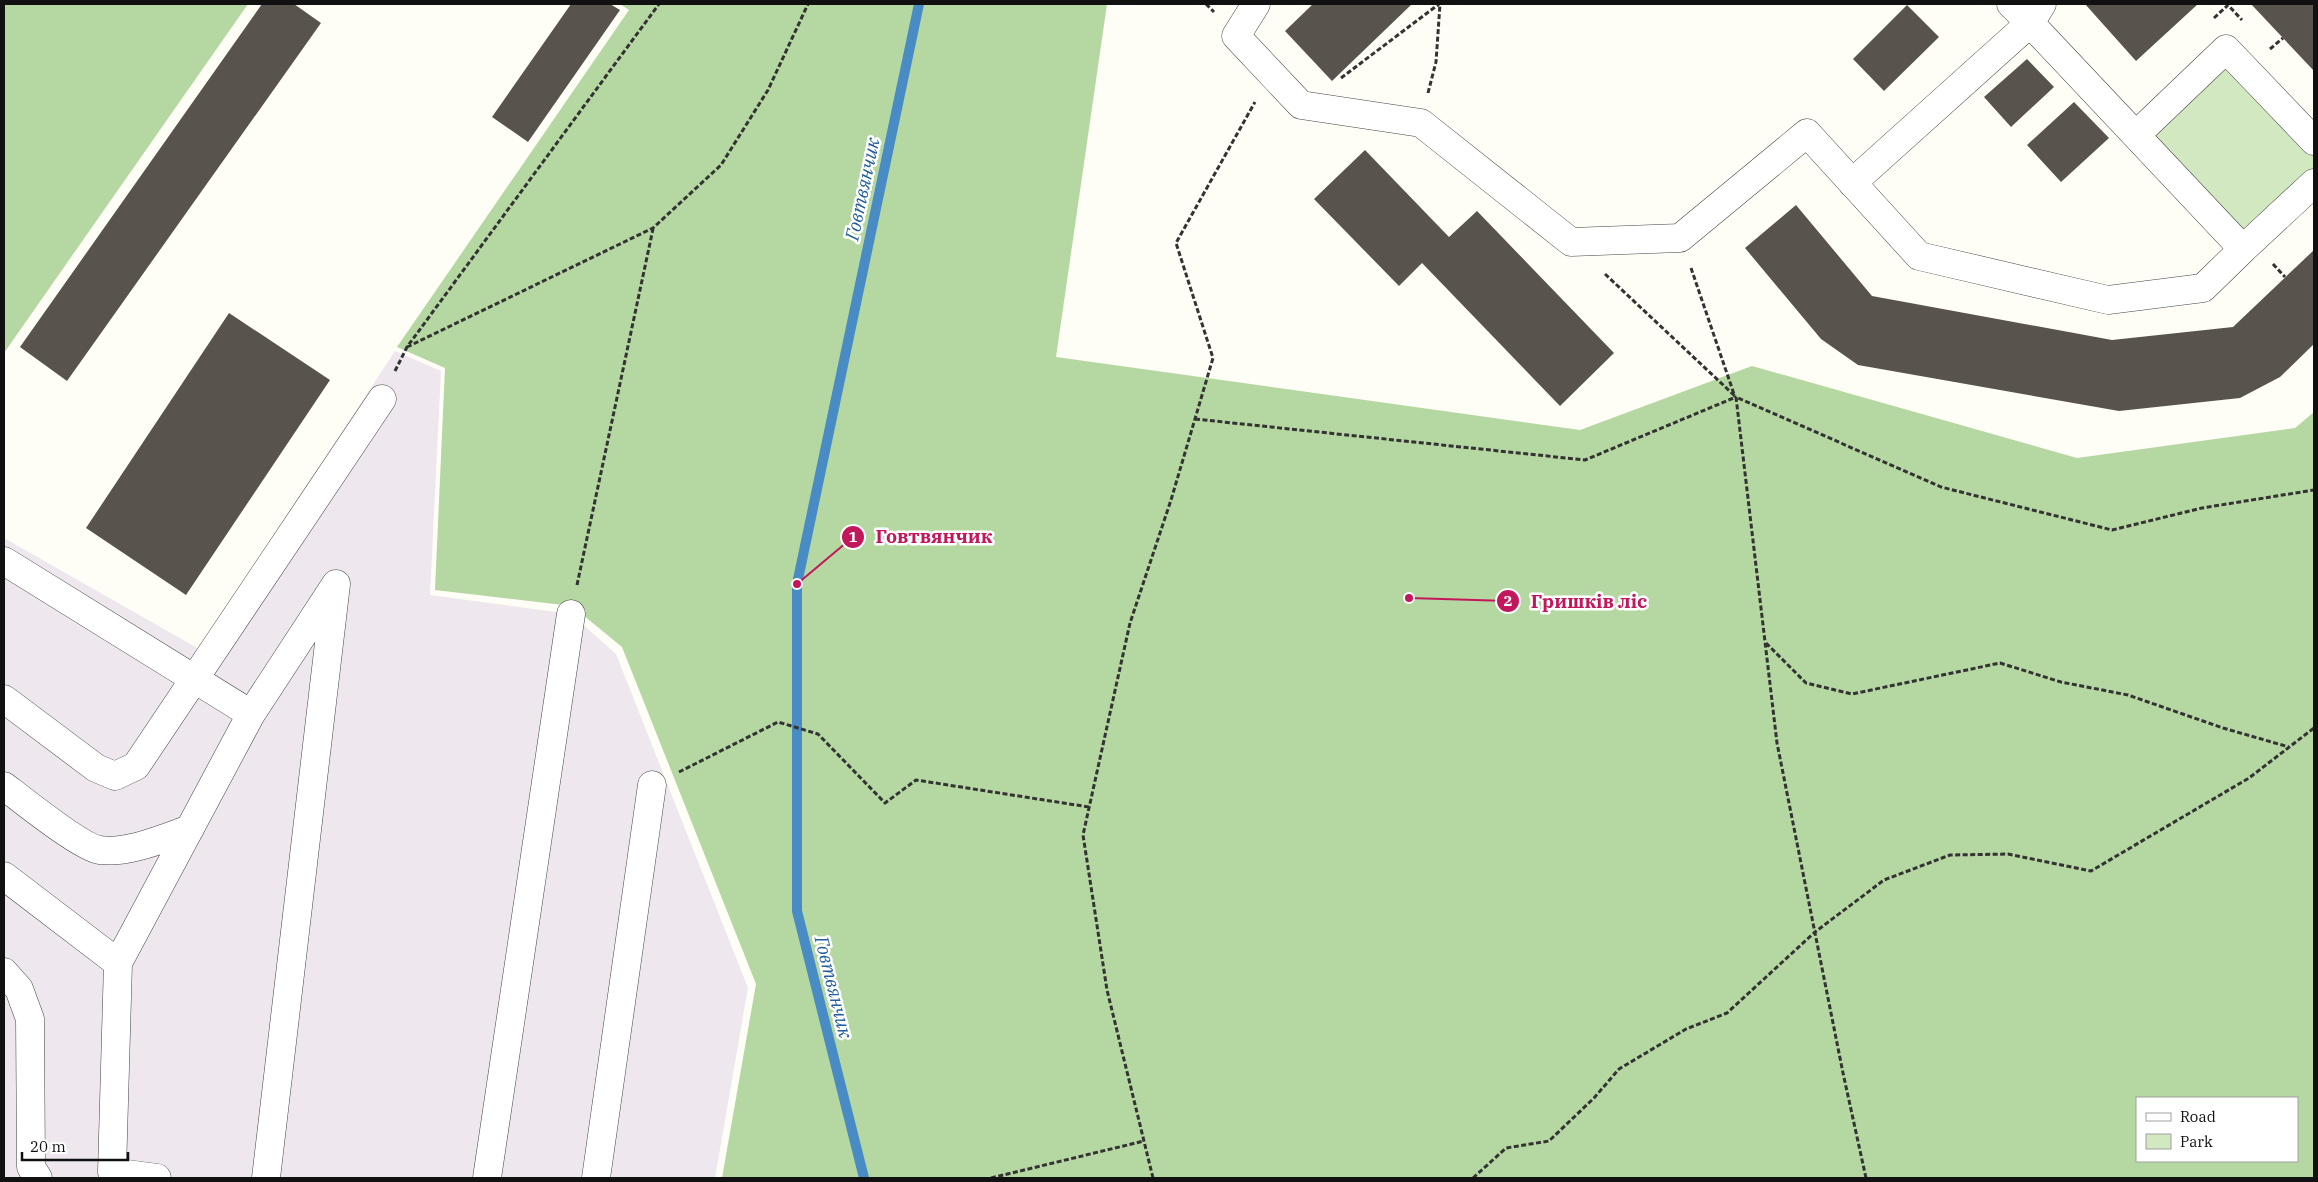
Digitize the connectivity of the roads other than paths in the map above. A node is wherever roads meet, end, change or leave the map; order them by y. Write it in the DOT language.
graph roads {
  1 [pos="1256,4"];
  2 [pos="2011,4"];
  3 [pos="2036,13"];
  4 [pos="2136,135"];
  5 [pos="2314,141"];
  6 [pos="1852,183"];
  7 [pos="2314,183"];
  8 [pos="2243,249"];
  9 [pos="382,399"];
  10 [pos="4,561"];
  11 [pos="570,614"];
  12 [pos="195,680"];
  13 [pos="4,699"];
  14 [pos="251,714"];
  15 [pos="652,785"];
  16 [pos="4,786"];
  17 [pos="190,829"];
  18 [pos="4,876"];
  19 [pos="118,963"];
  20 [pos="4,972"];
  21 [pos="38,1178"];
  22 [pos="157,1178"];
  23 [pos="266,1178"];
  24 [pos="487,1178"];
  25 [pos="596,1178"];
  1 -- 6 [label="lane"];
  2 -- 3 [label="lane"];
  3 -- 4 [label="lane"];
  3 -- 6 [label="lane"];
  4 -- 5 [label="lane"];
  4 -- 8 [label="lane"];
  6 -- 8 [label="lane"];
  7 -- 8 [label="lane"];
  9 -- 12 [label="lane"];
  10 -- 12 [label="lane"];
  11 -- 24 [label="lane"];
  12 -- 13 [label="lane"];
  12 -- 14 [label="lane"];
  14 -- 17 [label="lane"];
  14 -- 23 [label="lane"];
  15 -- 25 [label="lane"];
  16 -- 17 [label="lane"];
  17 -- 19 [label="lane"];
  18 -- 19 [label="lane"];
  19 -- 22 [label="lane"];
  20 -- 21 [label="lane"];
}
